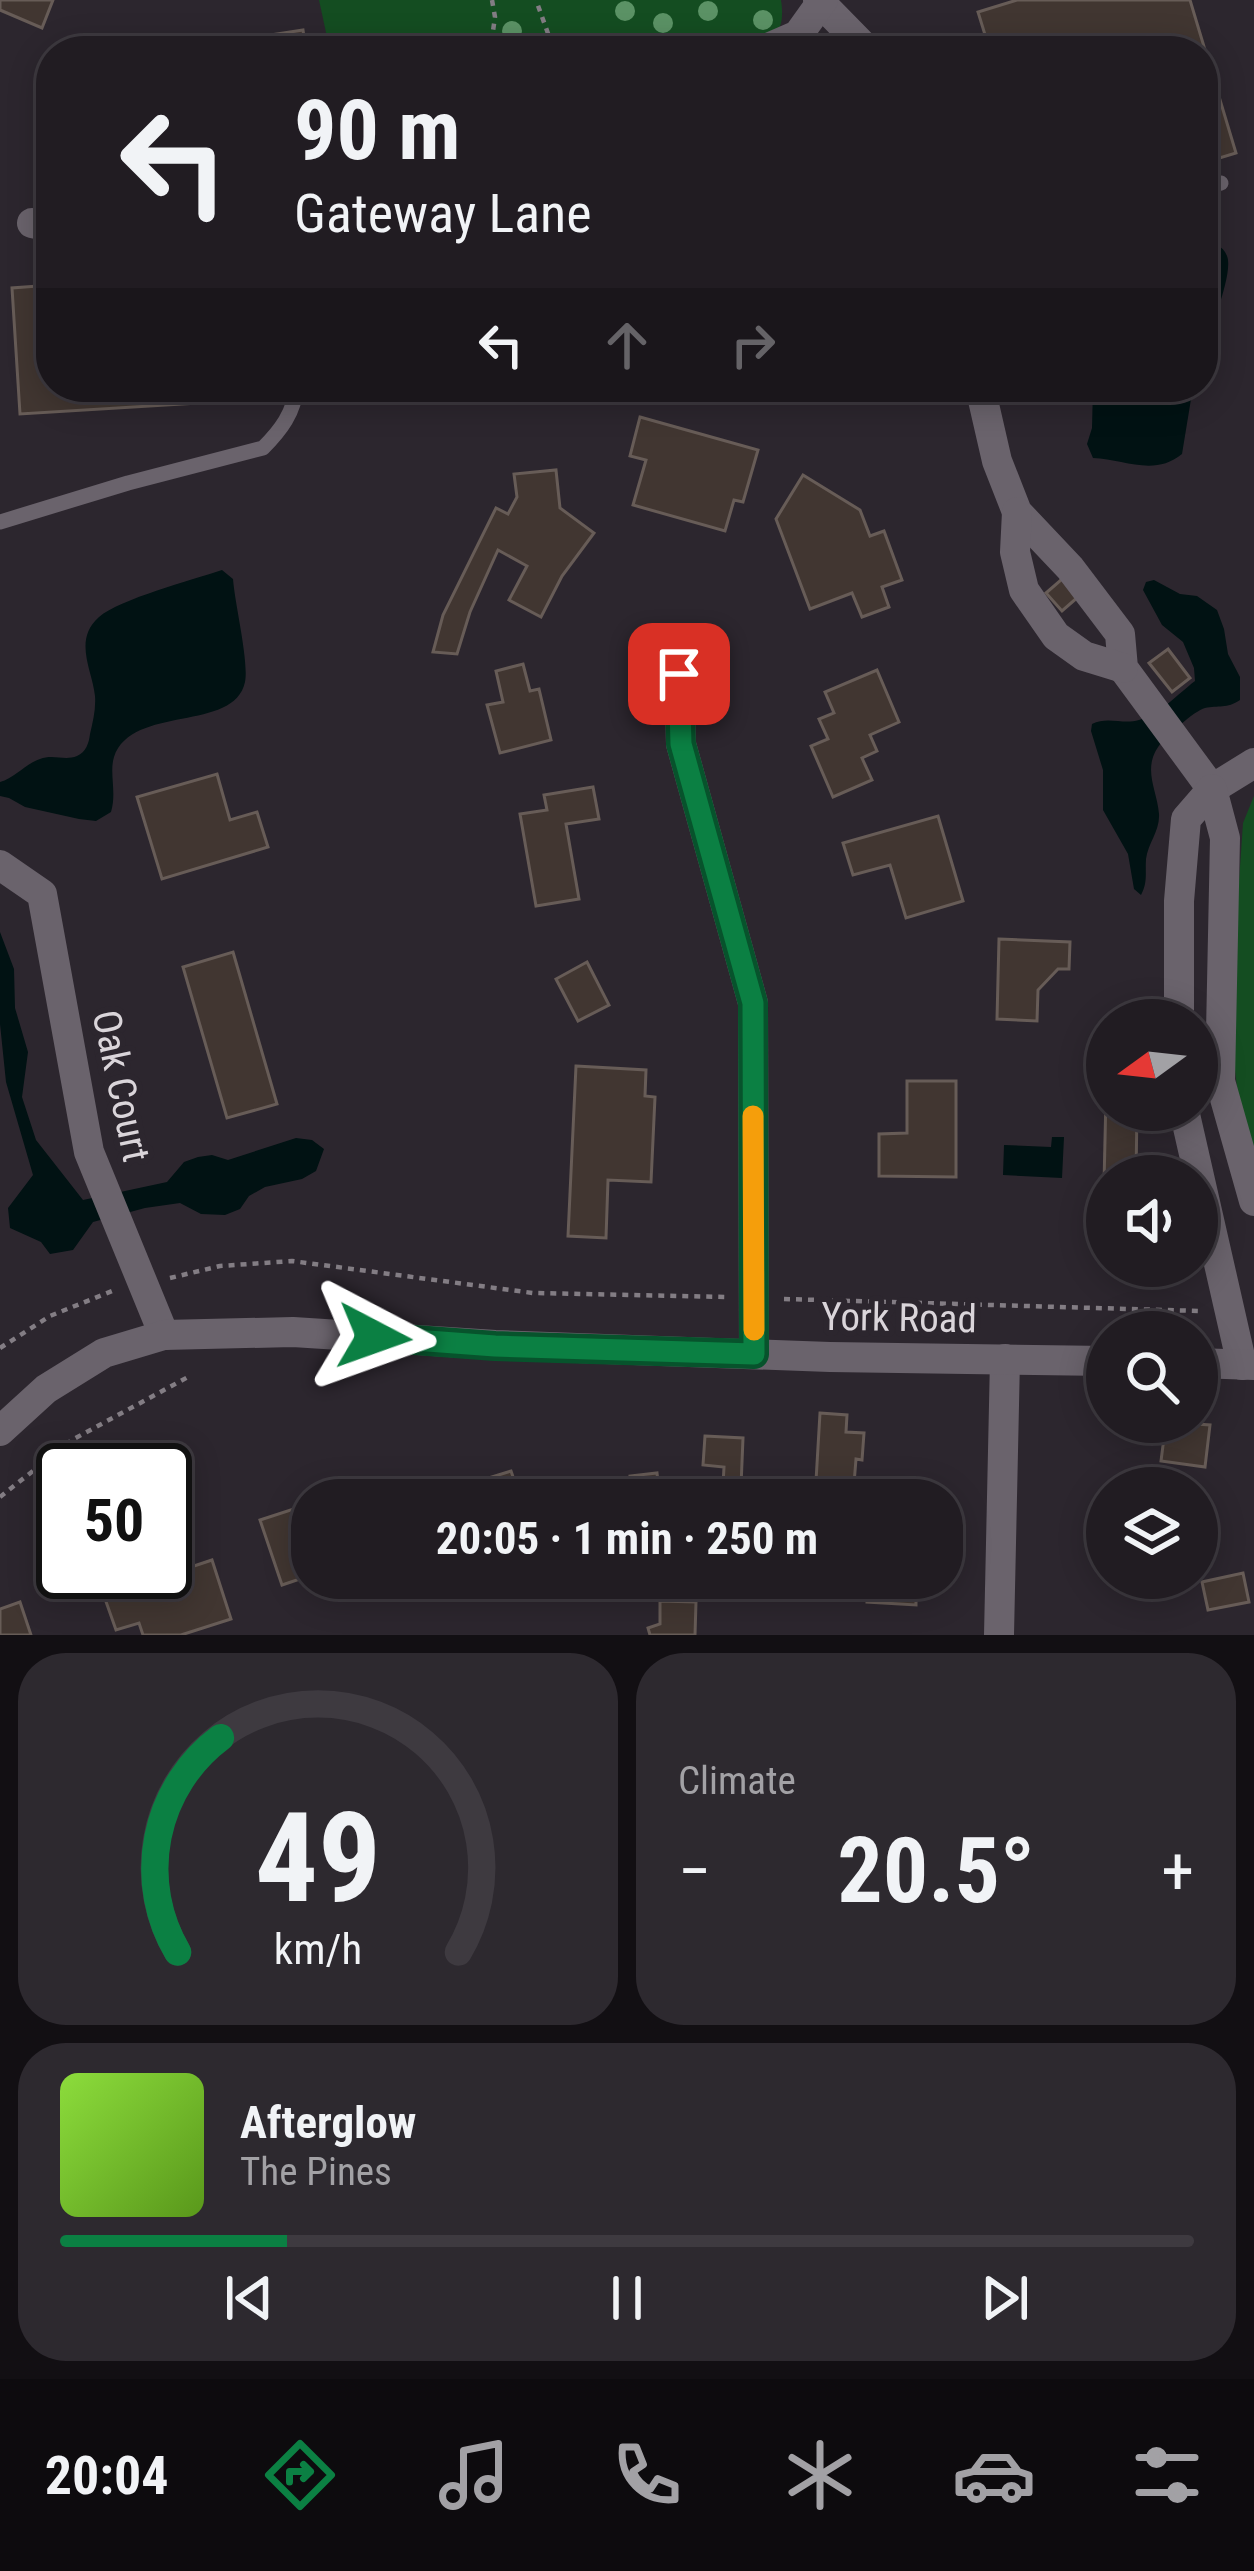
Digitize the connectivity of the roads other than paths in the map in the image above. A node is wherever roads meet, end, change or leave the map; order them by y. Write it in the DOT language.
graph roads {
  1 [pos="821,1"];
  2 [pos="796,36"];
  3 [pos="854,36"];
  4 [pos="1221,183"];
  5 [pos="1218,184"];
  6 [pos="296,402"];
  7 [pos="983,402"];
  8 [pos="1017,512"];
  9 [pos="0,522"];
  10 [pos="1123,668"];
  11 [pos="679,674"];
  12 [pos="1254,763"];
  13 [pos="1212,789"];
  14 [pos="0,865"];
  15 [pos="1179,999"];
  16 [pos="1188,1131"];
  17 [pos="1254,1201"];
  18 [pos="164,1335"];
  19 [pos="754,1354"];
  20 [pos="1005,1359"];
  21 [pos="1086,1361"];
  22 [pos="1218,1364"];
  23 [pos="1248,1365"];
  24 [pos="0,1431"];
  25 [pos="999,1635"];
  1 -- 2 [label="street"];
  1 -- 3 [label="street"];
  4 -- 5 [label="lane"];
  6 -- 9 [label="lane"];
  7 -- 8 [label="street"];
  8 -- 10 [label="street"];
  8 -- 10 [label="street"];
  10 -- 13 [label="street"];
  11 -- 19 [label="street"];
  12 -- 13 [label="street"];
  13 -- 15 [label="street"];
  13 -- 17 [label="street"];
  14 -- 18 [label="street, Oak Court"];
  16 -- 23 [label="street"];
  18 -- 19 [label="street, York Road"];
  18 -- 24 [label="street, York Road"];
  19 -- 20 [label="street, York Road"];
  20 -- 21 [label="street, York Road"];
  20 -- 25 [label="street"];
  22 -- 23 [label="street"];
}
